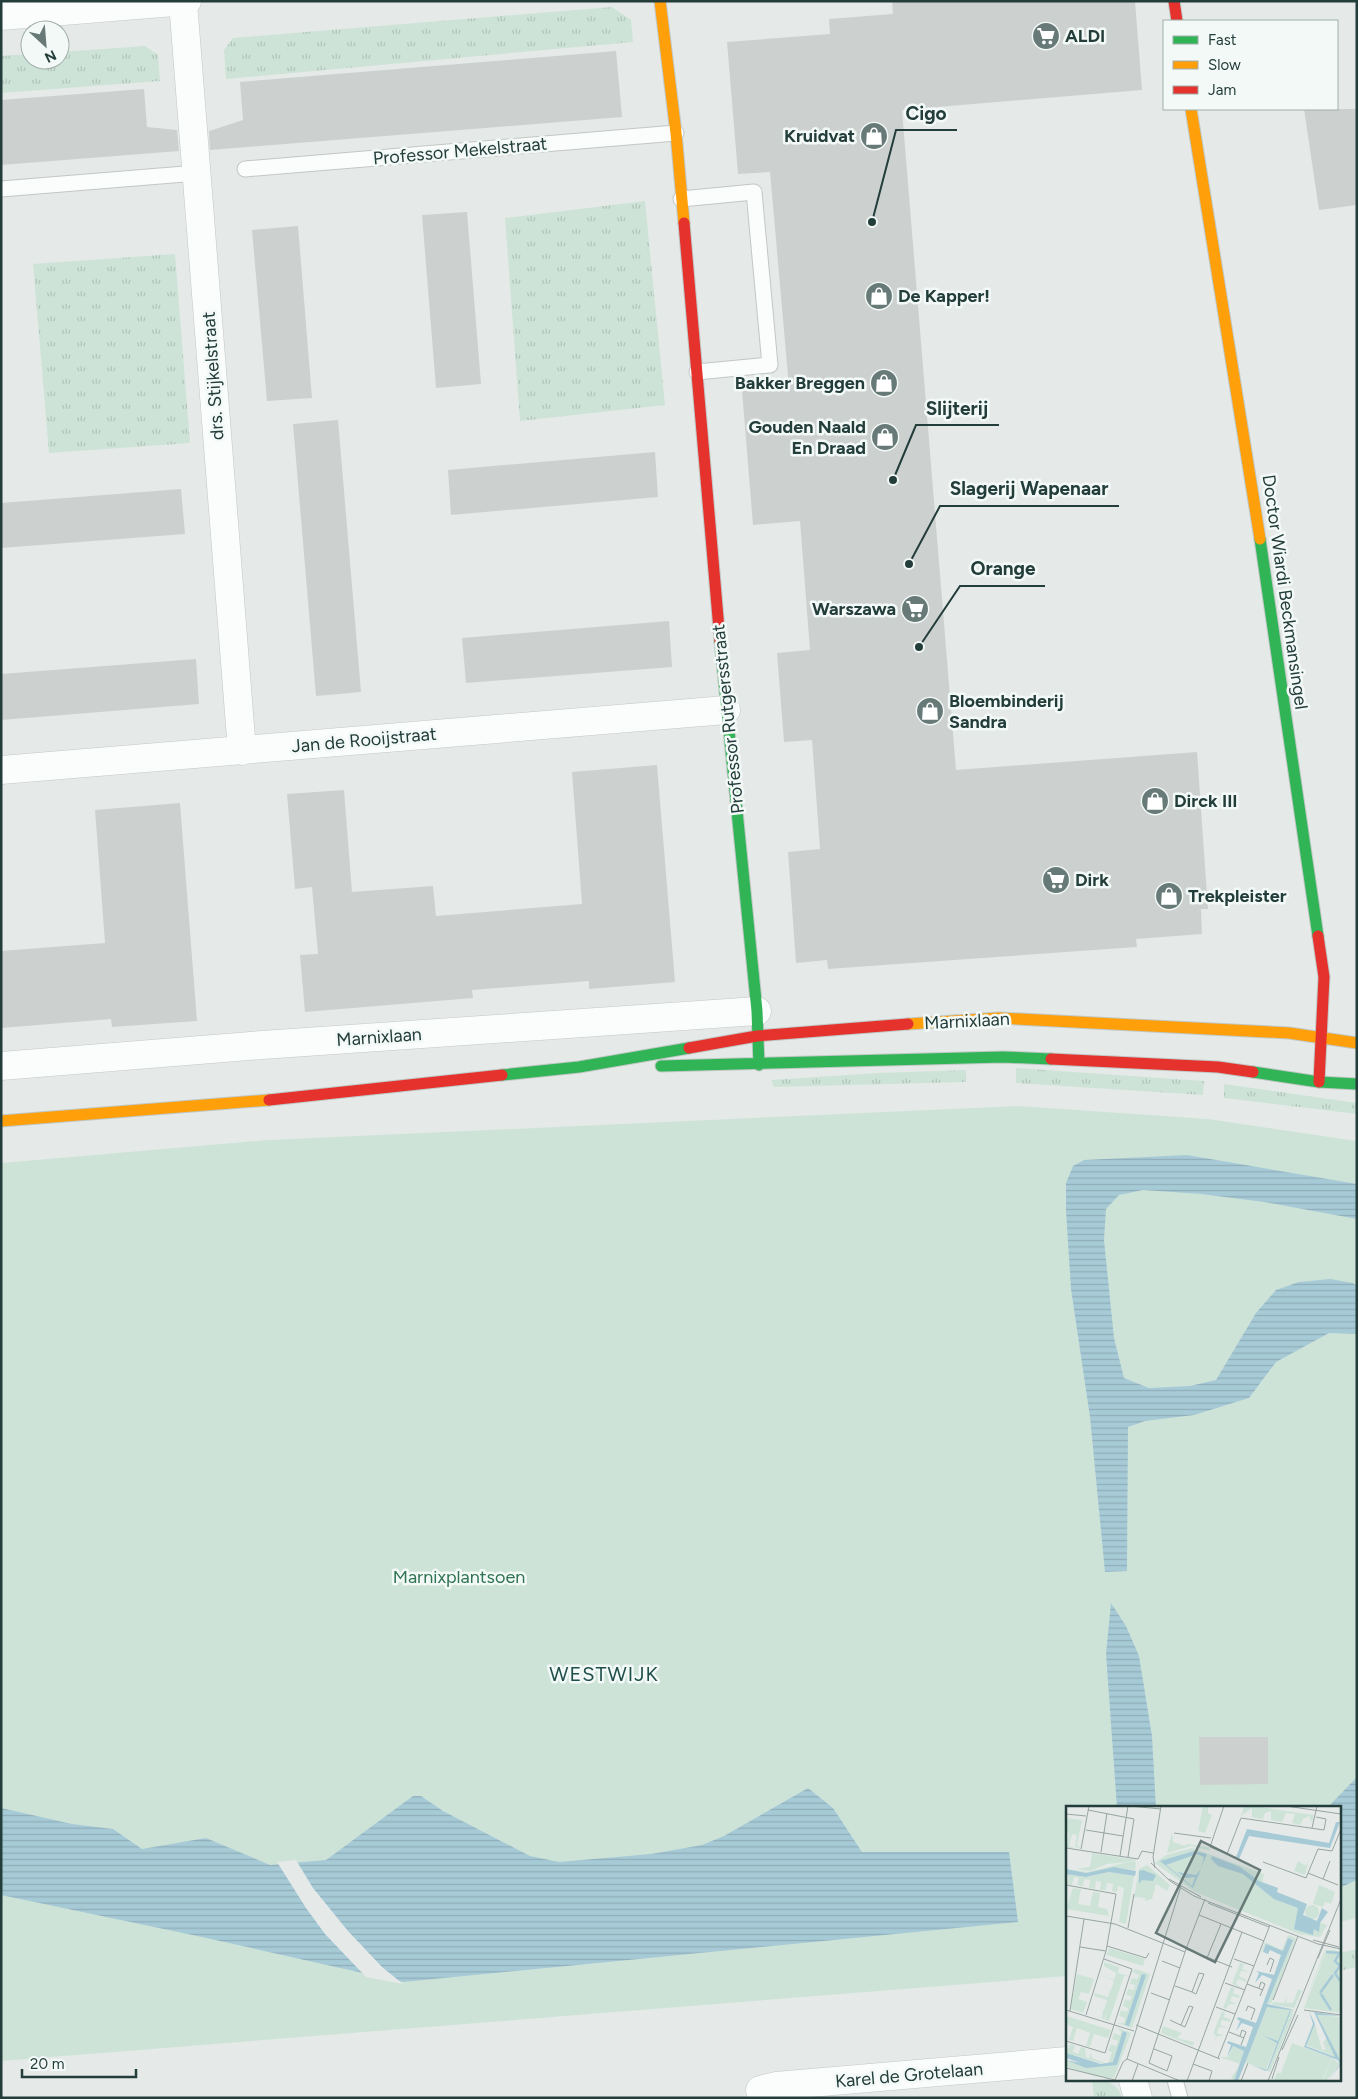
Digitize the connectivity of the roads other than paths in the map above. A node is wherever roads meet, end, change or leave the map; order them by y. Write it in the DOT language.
graph roads {
  1 [pos="187,1"];
  2 [pos="660,1"];
  3 [pos="1174,1"];
  4 [pos="183,2"];
  5 [pos="1,16"];
  6 [pos="1177,20"];
  7 [pos="1192,110"];
  8 [pos="676,133"];
  9 [pos="245,169"];
  10 [pos="197,173"];
  11 [pos="1,188"];
  12 [pos="681,199"];
  13 [pos="697,372"];
  14 [pos="726,710"];
  15 [pos="242,750"];
  16 [pos="1,770"];
  17 [pos="757,1024"];
  18 [pos="1321,1040"];
  19 [pos="1357,1043"];
  20 [pos="759,1065"];
  21 [pos="1,1066"];
  22 [pos="579,1068"];
  23 [pos="1319,1082"];
  24 [pos="1357,1084"];
  25 [pos="1,1120"];
  26 [pos="1066,2061"];
  27 [pos="1134,2082"];
  28 [pos="1176,2082"];
  29 [pos="762,2098"];
  30 [pos="1138,2098"];
  31 [pos="1180,2098"];
  1 -- 4 [label="street"];
  2 -- 8 [label="street, Professor Rutgersstraat"];
  3 -- 6 [label="street"];
  4 -- 5 [label="street"];
  4 -- 10 [label="street, drs. Stijkelstraat"];
  7 -- 18 [label="street, Doctor Wiardi Beckmansingel"];
  8 -- 9 [label="lane, Professor Mekelstraat"];
  8 -- 12 [label="street, Professor Rutgersstraat"];
  10 -- 11 [label="lane"];
  10 -- 15 [label="street, drs. Stijkelstraat"];
  12 -- 13 [label="street, Professor Rutgersstraat"];
  12 -- 13 [label="lane"];
  13 -- 14 [label="street, Professor Rutgersstraat"];
  14 -- 15 [label="street, Jan de Rooijstraat"];
  14 -- 17 [label="street, Professor Rutgersstraat"];
  15 -- 16 [label="street, Jan de Rooijstraat"];
  17 -- 18 [label="street, Marnixlaan"];
  17 -- 20 [label="street, Professor Rutgersstraat"];
  17 -- 21 [label="street, Marnixlaan"];
  17 -- 22 [label="street, Marnixlaan"];
  18 -- 19 [label="street, Marnixlaan"];
  18 -- 23 [label="street, Doctor Wiardi Beckmansingel"];
  20 -- 22 [label="street, Marnixlaan"];
  20 -- 23 [label="street, Marnixlaan"];
  22 -- 25 [label="street, Marnixlaan"];
  23 -- 24 [label="street, Marnixlaan"];
  26 -- 29 [label="street, Karel de Grotelaan"];
  27 -- 30 [label="street"];
  28 -- 31 [label="lane"];
}
